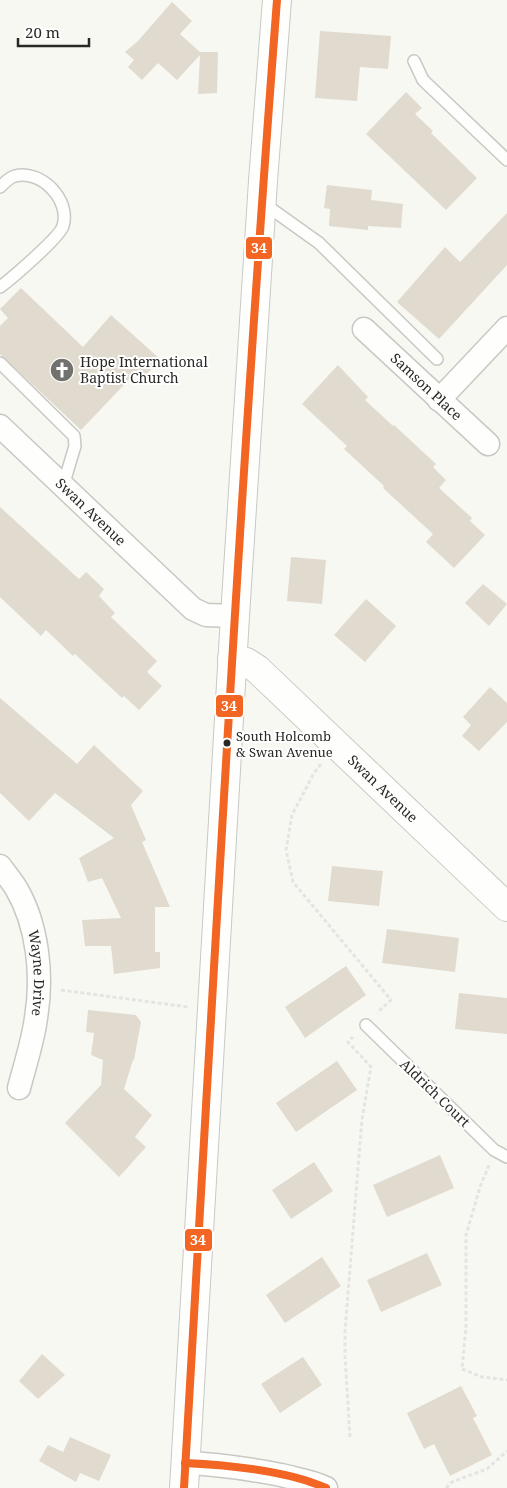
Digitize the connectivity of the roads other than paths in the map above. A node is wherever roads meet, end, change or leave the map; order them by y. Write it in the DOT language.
graph roads {
  1 [pos="277,0"];
  2 [pos="414,61"];
  3 [pos="507,160"];
  4 [pos="0,187"];
  5 [pos="261,202"];
  6 [pos="0,287"];
  7 [pos="507,328"];
  8 [pos="364,329"];
  9 [pos="437,359"];
  10 [pos="0,363"];
  11 [pos="439,400"];
  12 [pos="0,426"];
  13 [pos="488,444"];
  14 [pos="63,486"];
  15 [pos="235,616"];
  16 [pos="232,659"];
  17 [pos="0,866"];
  18 [pos="507,907"];
  19 [pos="366,1025"];
  20 [pos="19,1088"];
  21 [pos="507,1157"];
  22 [pos="184,1475"];
  23 [pos="326,1488"];
  1 -- 5 [label="street"];
  2 -- 3 [label="lane"];
  4 -- 6 [label="lane"];
  5 -- 9 [label="lane"];
  5 -- 15 [label="street"];
  7 -- 11 [label="street"];
  8 -- 11 [label="street, Samson Place"];
  10 -- 14 [label="lane"];
  11 -- 13 [label="street, Samson Place"];
  12 -- 14 [label="street, Swan Avenue"];
  14 -- 15 [label="street, Swan Avenue"];
  15 -- 16 [label="street"];
  16 -- 18 [label="street, Swan Avenue"];
  16 -- 22 [label="street"];
  17 -- 20 [label="street, Wayne Drive"];
  19 -- 21 [label="lane, Aldrich Court"];
  22 -- 23 [label="street"];
}
